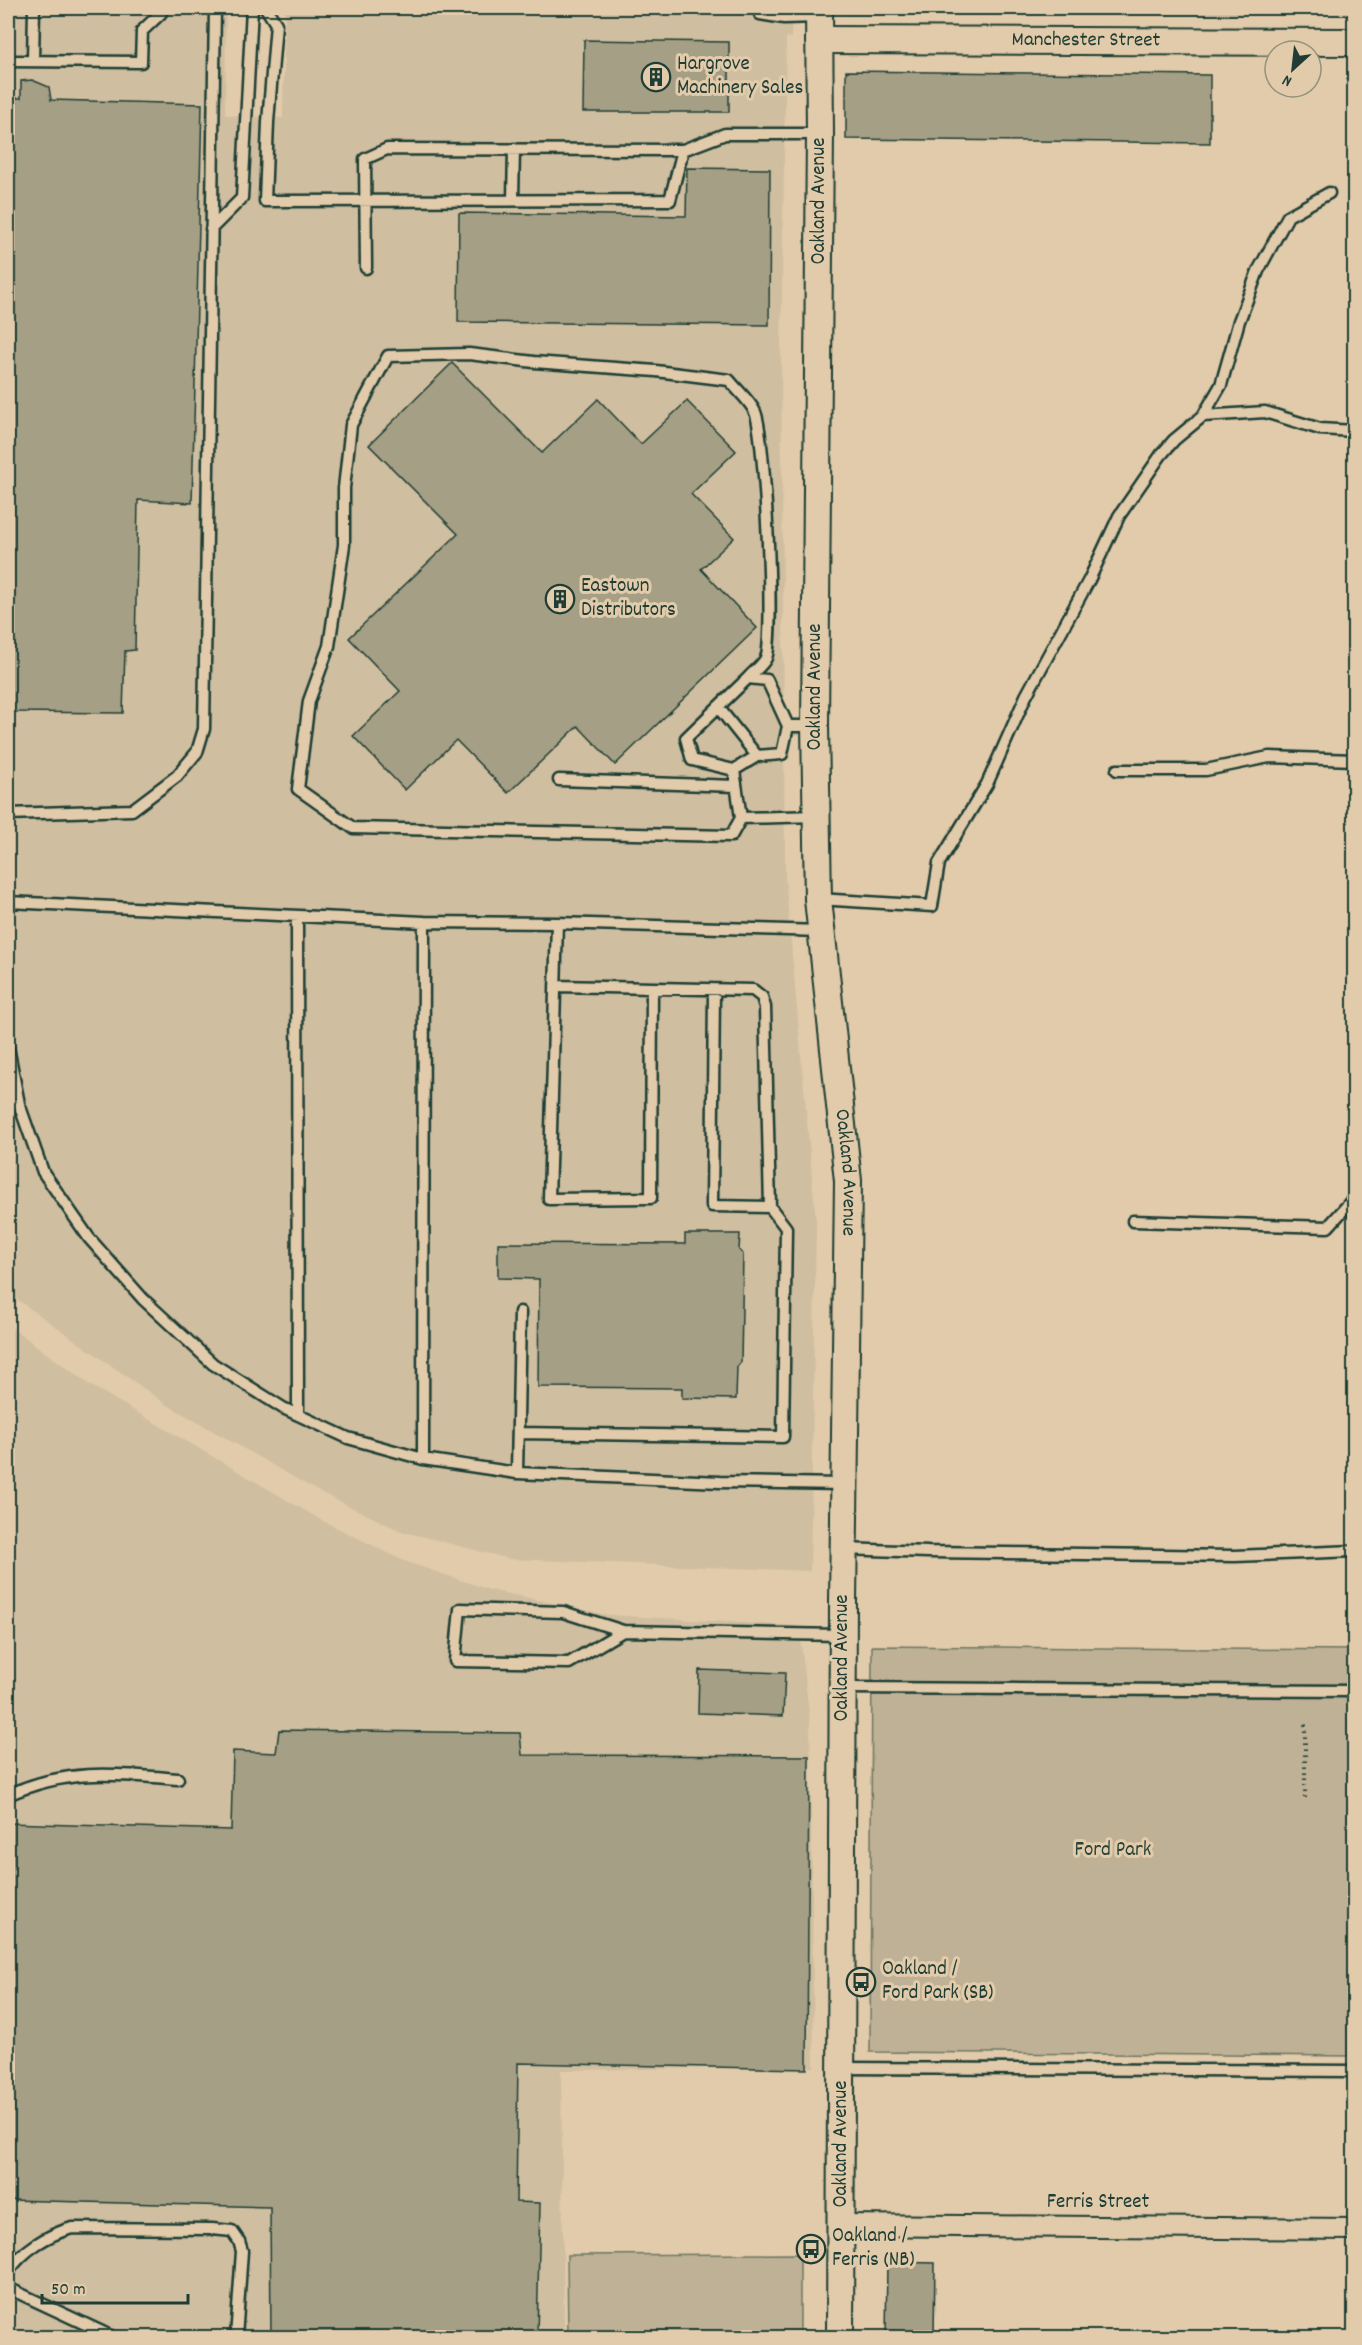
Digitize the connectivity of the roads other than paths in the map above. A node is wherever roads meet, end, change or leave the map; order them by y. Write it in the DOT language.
graph roads {
  1 [pos="34,8"];
  2 [pos="161,8"];
  3 [pos="214,8"];
  4 [pos="252,8"];
  5 [pos="266,8"];
  6 [pos="760,8"];
  7 [pos="819,22"];
  8 [pos="1354,42"];
  9 [pos="8,61"];
  10 [pos="33,61"];
  11 [pos="820,134"];
  12 [pos="514,149"];
  13 [pos="683,150"];
  14 [pos="1329,193"];
  15 [pos="364,200"];
  16 [pos="513,200"];
  17 [pos="211,229"];
  18 [pos="366,268"];
  19 [pos="1203,416"];
  20 [pos="1354,431"];
  21 [pos="748,678"];
  22 [pos="718,707"];
  23 [pos="788,726"];
  24 [pos="815,726"];
  25 [pos="757,756"];
  26 [pos="1354,760"];
  27 [pos="734,770"];
  28 [pos="1117,770"];
  29 [pos="559,780"];
  30 [pos="736,786"];
  31 [pos="8,814"];
  32 [pos="817,816"];
  33 [pos="741,818"];
  34 [pos="818,899"];
  35 [pos="8,902"];
  36 [pos="297,916"];
  37 [pos="424,922"];
  38 [pos="557,923"];
  39 [pos="820,931"];
  40 [pos="555,986"];
  41 [pos="652,988"];
  42 [pos="714,990"];
  43 [pos="8,1047"];
  44 [pos="1354,1198"];
  45 [pos="770,1207"];
  46 [pos="1133,1221"];
  47 [pos="520,1312"];
  48 [pos="298,1415"];
  49 [pos="518,1432"];
  50 [pos="423,1458"];
  51 [pos="517,1473"];
  52 [pos="844,1484"];
  53 [pos="843,1549"];
  54 [pos="1354,1551"];
  55 [pos="624,1631"];
  56 [pos="843,1635"];
  57 [pos="843,1688"];
  58 [pos="1354,1691"];
  59 [pos="178,1779"];
  60 [pos="8,1795"];
  61 [pos="842,2068"];
  62 [pos="1354,2071"];
  63 [pos="841,2225"];
  64 [pos="1354,2229"];
  65 [pos="8,2272"];
  66 [pos="8,2288"];
  67 [pos="115,2337"];
  68 [pos="236,2337"];
  69 [pos="840,2337"];
  1 -- 10 [label="lane"];
  2 -- 10 [label="lane"];
  3 -- 17 [label="lane"];
  4 -- 17 [label="lane"];
  5 -- 15 [label="lane"];
  6 -- 7 [label="lane"];
  7 -- 8 [label="street, Manchester Street"];
  7 -- 11 [label="street, Oakland Avenue"];
  9 -- 10 [label="lane"];
  11 -- 13 [label="lane"];
  11 -- 24 [label="street, Oakland Avenue"];
  12 -- 13 [label="lane"];
  12 -- 15 [label="lane"];
  12 -- 16 [label="lane"];
  13 -- 16 [label="lane"];
  14 -- 19 [label="lane"];
  15 -- 16 [label="lane"];
  15 -- 18 [label="lane"];
  17 -- 31 [label="lane"];
  19 -- 20 [label="lane"];
  19 -- 34 [label="lane"];
  21 -- 22 [label="lane"];
  21 -- 23 [label="lane"];
  21 -- 33 [label="lane"];
  22 -- 25 [label="lane"];
  22 -- 27 [label="lane"];
  23 -- 24 [label="lane"];
  23 -- 25 [label="lane"];
  24 -- 32 [label="street, Oakland Avenue"];
  25 -- 27 [label="lane"];
  26 -- 28 [label="lane"];
  27 -- 30 [label="lane"];
  29 -- 30 [label="lane"];
  30 -- 33 [label="lane"];
  32 -- 33 [label="lane"];
  32 -- 34 [label="street, Oakland Avenue"];
  34 -- 39 [label="street, Oakland Avenue"];
  35 -- 36 [label="lane"];
  36 -- 37 [label="lane"];
  36 -- 48 [label="lane"];
  37 -- 38 [label="lane"];
  37 -- 50 [label="lane"];
  38 -- 39 [label="lane"];
  38 -- 40 [label="lane"];
  39 -- 52 [label="street, Oakland Avenue"];
  40 -- 41 [label="lane"];
  40 -- 41 [label="lane"];
  41 -- 42 [label="lane"];
  42 -- 45 [label="lane"];
  42 -- 45 [label="lane"];
  43 -- 48 [label="lane"];
  44 -- 46 [label="lane"];
  45 -- 49 [label="lane"];
  47 -- 49 [label="lane"];
  48 -- 50 [label="lane"];
  49 -- 51 [label="lane"];
  50 -- 51 [label="lane"];
  51 -- 52 [label="lane"];
  52 -- 53 [label="street, Oakland Avenue"];
  53 -- 54 [label="lane"];
  53 -- 56 [label="street, Oakland Avenue"];
  55 -- 55 [label="lane"];
  55 -- 56 [label="lane"];
  56 -- 57 [label="street, Oakland Avenue"];
  57 -- 58 [label="lane"];
  57 -- 61 [label="street, Oakland Avenue"];
  59 -- 60 [label="lane"];
  61 -- 62 [label="lane"];
  61 -- 63 [label="street, Oakland Avenue"];
  63 -- 64 [label="street, Ferris Street"];
  63 -- 69 [label="street, Oakland Avenue"];
  65 -- 68 [label="lane"];
  66 -- 67 [label="lane"];
}
